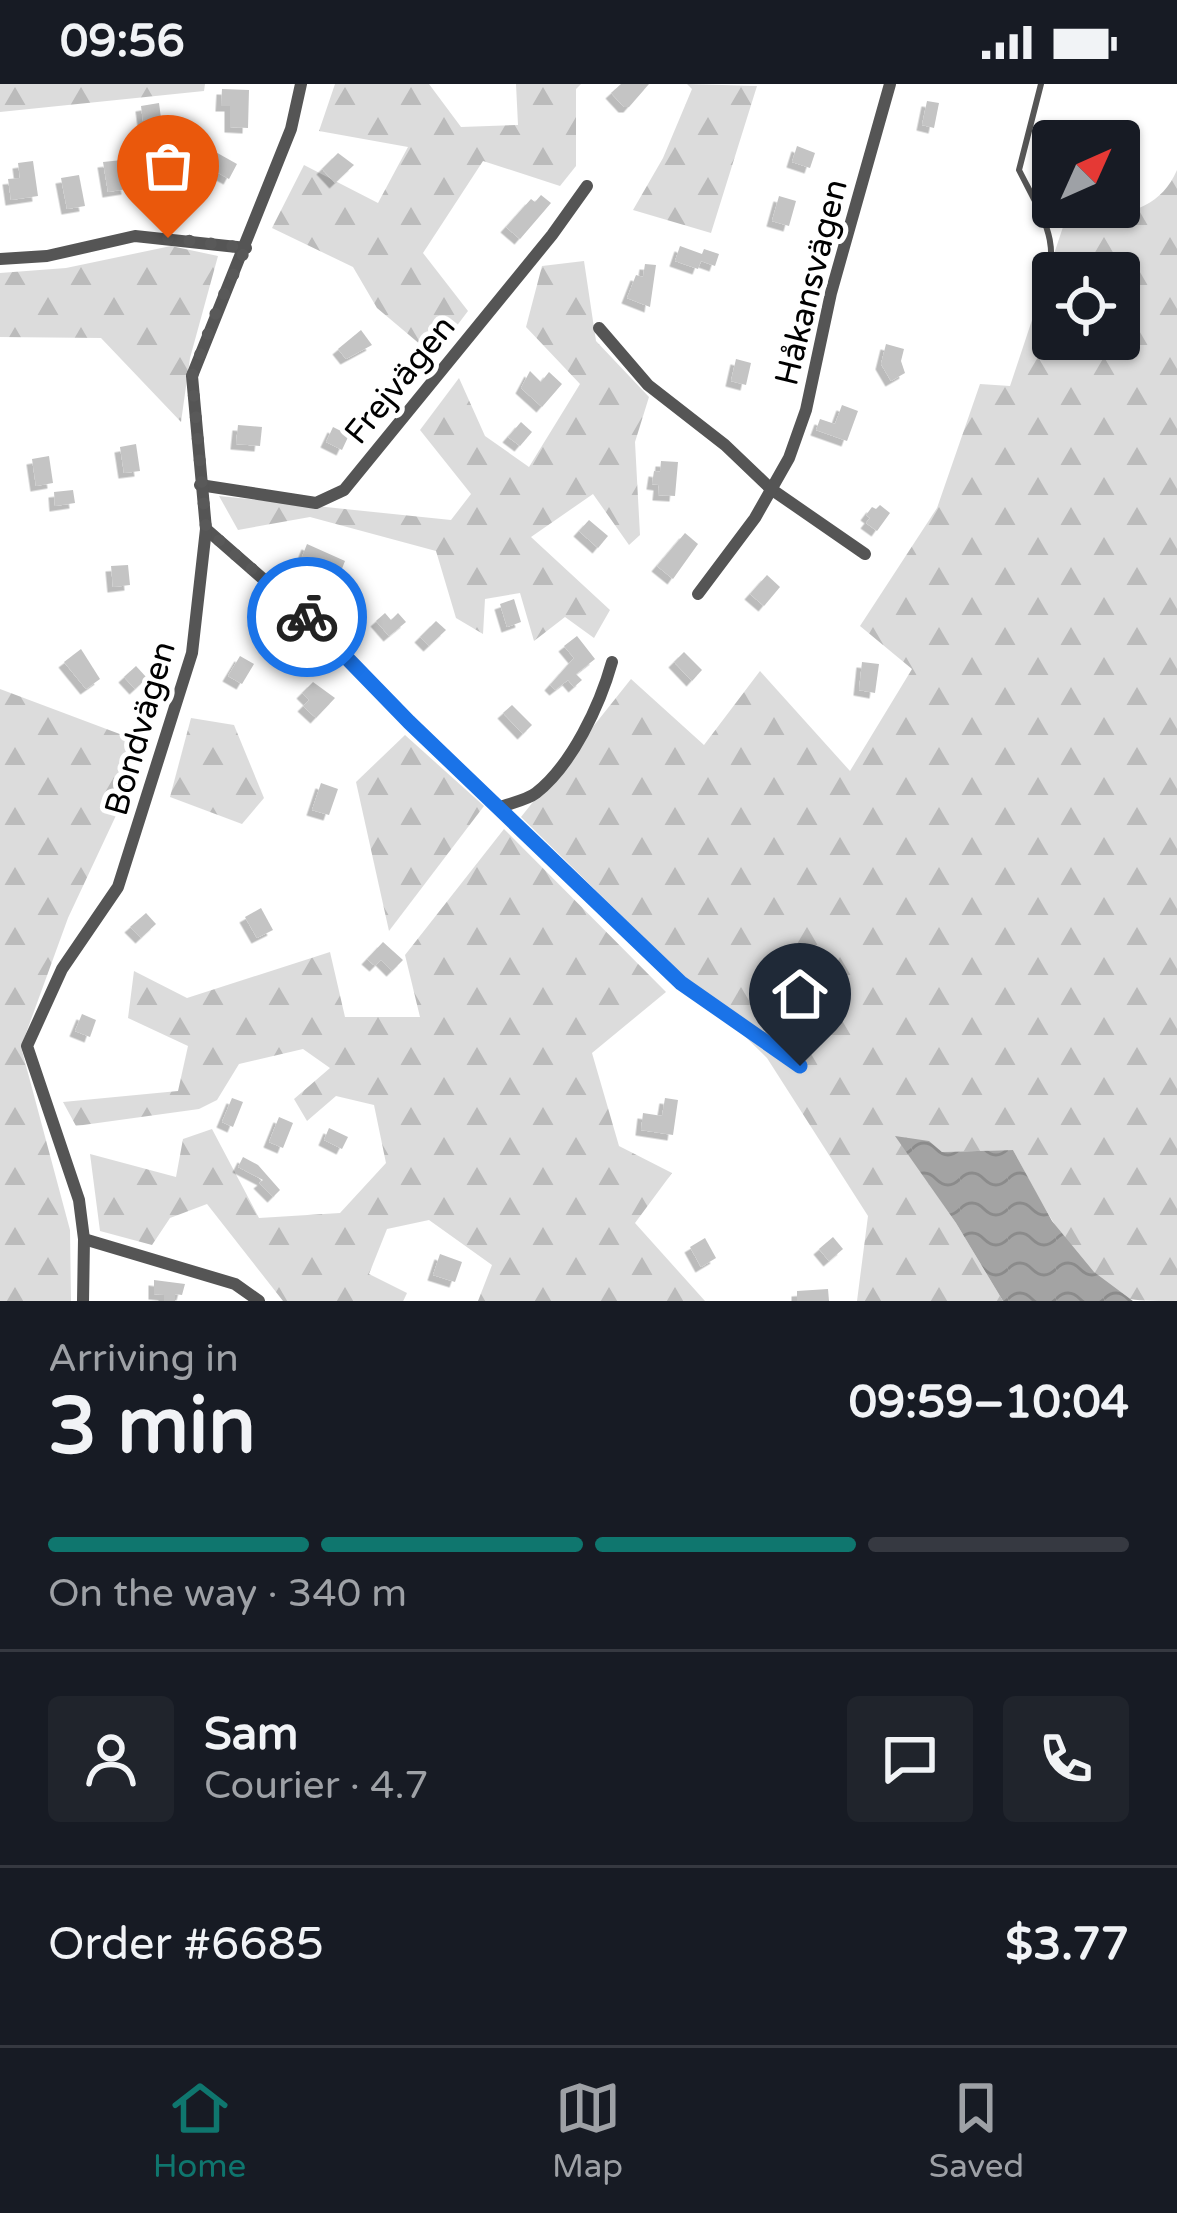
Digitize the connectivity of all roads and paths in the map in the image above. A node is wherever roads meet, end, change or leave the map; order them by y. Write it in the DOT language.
graph roads {
  1 [pos="301,84"];
  2 [pos="890,84"];
  3 [pos="1041,84"];
  4 [pos="587,187"];
  5 [pos="246,248"];
  6 [pos="1052,252"];
  7 [pos="0,259"];
  8 [pos="599,328"];
  9 [pos="200,485"];
  10 [pos="771,489"];
  11 [pos="206,529"];
  12 [pos="865,554"];
  13 [pos="698,594"];
  14 [pos="612,662"];
  15 [pos="500,807"];
  16 [pos="800,1066"];
  17 [pos="83,1239"];
  18 [pos="83,1301"];
  19 [pos="259,1301"];
  1 -- 5 [label="street, Bondvägen"];
  2 -- 10 [label="street, Håkansvägen"];
  3 -- 6 [label="lane"];
  4 -- 9 [label="street, Frejvägen"];
  5 -- 7 [label="street"];
  5 -- 9 [label="street, Bondvägen"];
  8 -- 10 [label="street"];
  9 -- 11 [label="street, Bondvägen"];
  10 -- 12 [label="street"];
  10 -- 13 [label="street, Håkansvägen"];
  11 -- 15 [label="street"];
  11 -- 17 [label="street, Bondvägen"];
  14 -- 15 [label="street"];
  15 -- 16 [label="street"];
  17 -- 18 [label="street, Bondvägen"];
  17 -- 19 [label="street"];
}
